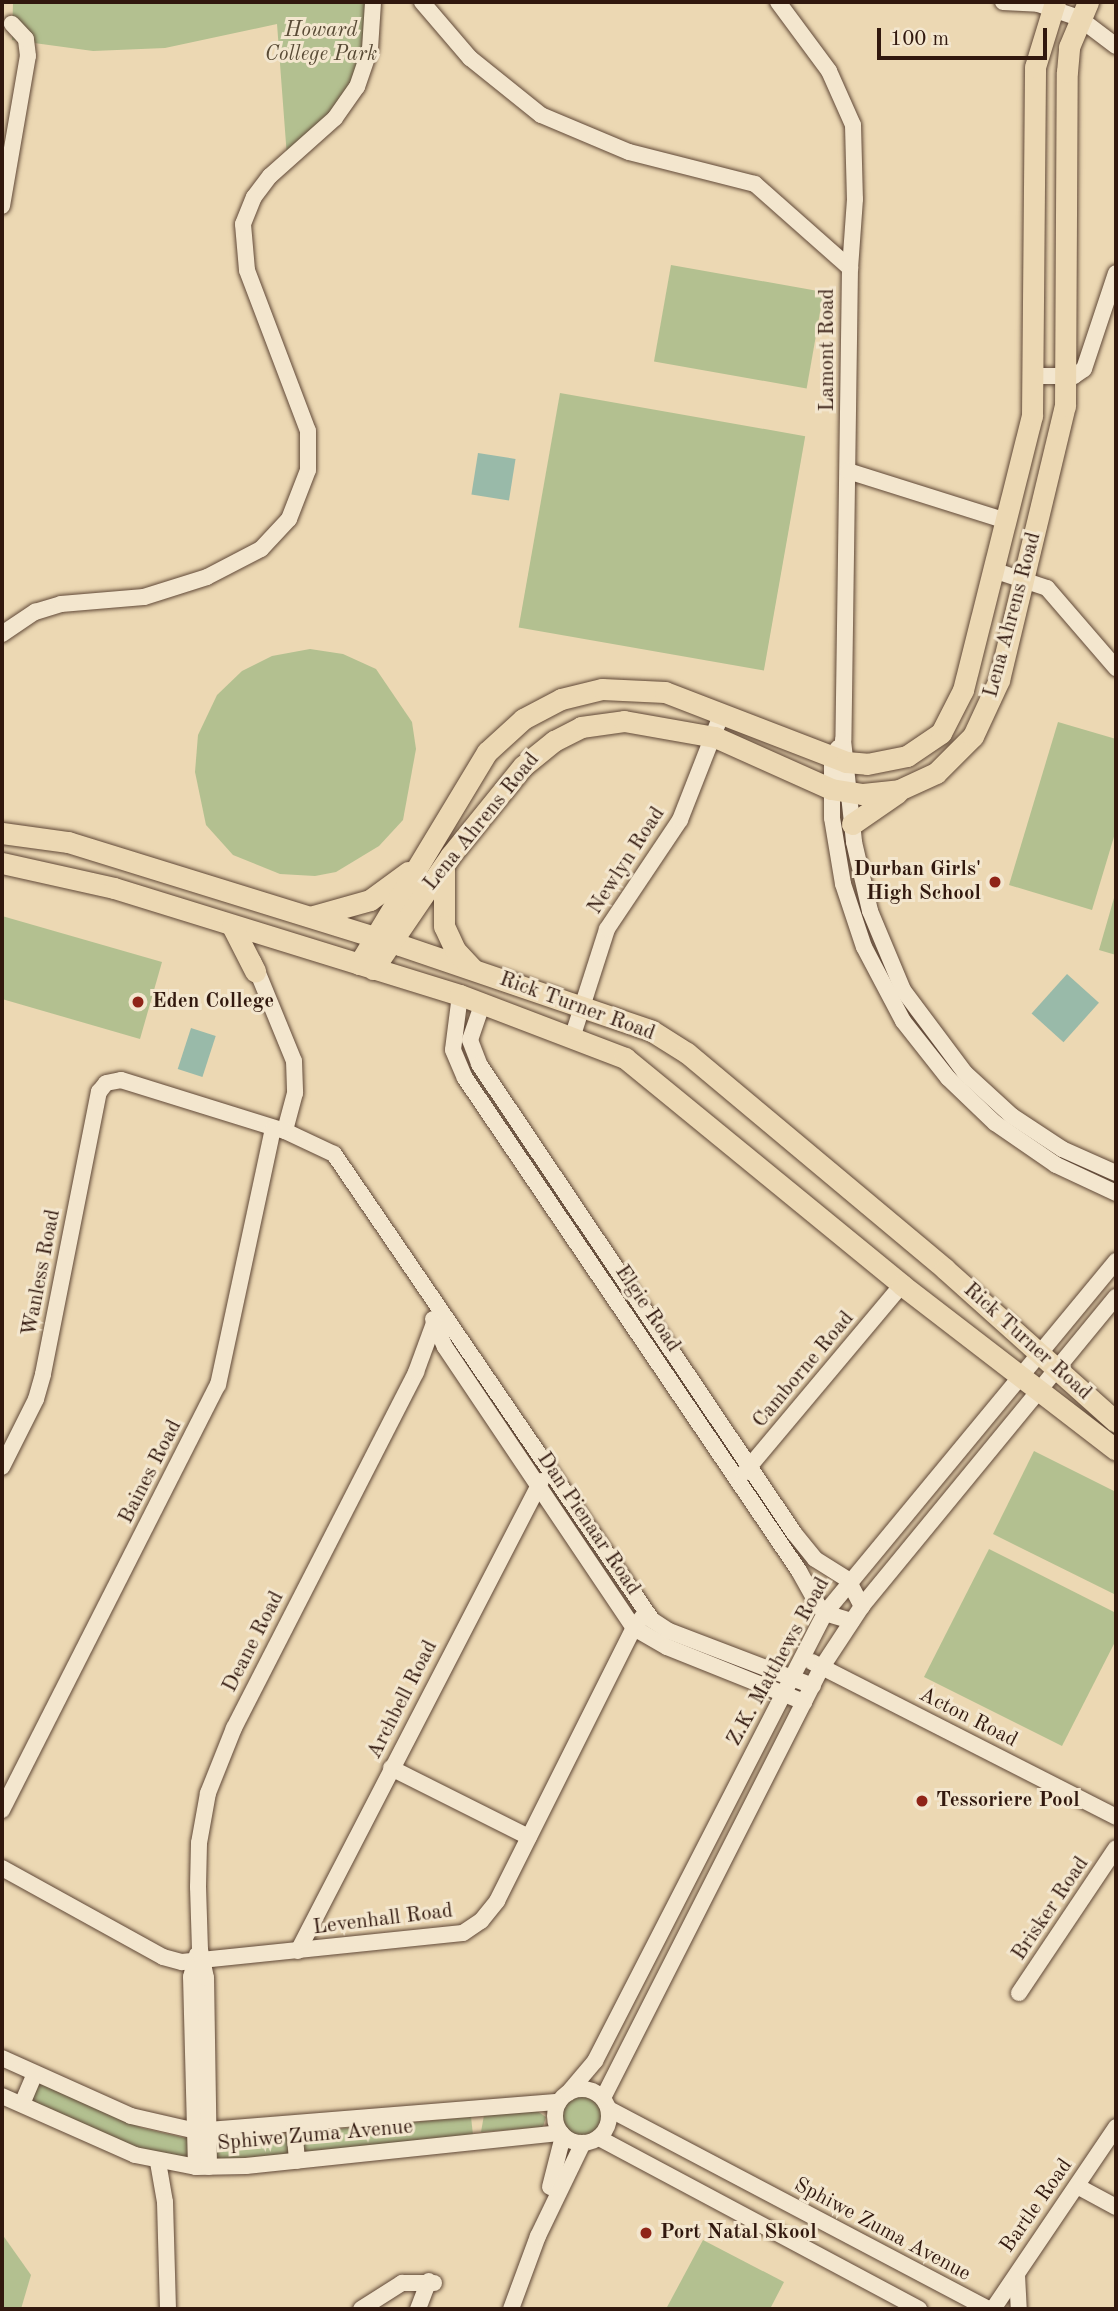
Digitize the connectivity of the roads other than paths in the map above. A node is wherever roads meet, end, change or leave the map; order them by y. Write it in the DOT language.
graph roads {
  1 [pos="373,2"];
  2 [pos="422,2"];
  3 [pos="778,2"];
  4 [pos="1003,2"];
  5 [pos="1054,5"];
  6 [pos="1084,10"];
  7 [pos="12,24"];
  8 [pos="1116,46"];
  9 [pos="1034,201"];
  10 [pos="1066,202"];
  11 [pos="2,206"];
  12 [pos="850,268"];
  13 [pos="1116,273"];
  14 [pos="1034,376"];
  15 [pos="1065,376"];
  16 [pos="848,471"];
  17 [pos="1007,521"];
  18 [pos="993,570"];
  19 [pos="1025,579"];
  20 [pos="2,634"];
  21 [pos="1116,668"];
  22 [pos="722,713"];
  23 [pos="715,737"];
  24 [pos="841,753"];
  25 [pos="908,787"];
  26 [pos="840,791"];
  27 [pos="450,813"];
  28 [pos="852,824"];
  29 [pos="474,830"];
  30 [pos="2,833"];
  31 [pos="2,854"];
  32 [pos="434,862"];
  33 [pos="2,863"];
  34 [pos="42,869"];
  35 [pos="256,901"];
  36 [pos="306,917"];
  37 [pos="242,930"];
  38 [pos="381,940"];
  39 [pos="366,966"];
  40 [pos="893,969"];
  41 [pos="255,971"];
  42 [pos="475,971"];
  43 [pos="877,976"];
  44 [pos="460,995"];
  45 [pos="483,1002"];
  46 [pos="583,1005"];
  47 [pos="573,1035"];
  48 [pos="959,1079"];
  49 [pos="106,1083"];
  50 [pos="499,1093"];
  51 [pos="483,1104"];
  52 [pos="279,1130"];
  53 [pos="1036,1142"];
  54 [pos="1116,1173"];
  55 [pos="1116,1194"];
  56 [pos="1116,1261"];
  57 [pos="421,1280"];
  58 [pos="628,1285"];
  59 [pos="902,1285"];
  60 [pos="613,1295"];
  61 [pos="1116,1297"];
  62 [pos="434,1322"];
  63 [pos="452,1343"];
  64 [pos="1038,1351"];
  65 [pos="1056,1368"];
  66 [pos="416,1372"];
  67 [pos="1018,1375"];
  68 [pos="1039,1390"];
  69 [pos="1116,1422"];
  70 [pos="1116,1450"];
  71 [pos="2,1467"];
  72 [pos="751,1467"];
  73 [pos="551,1473"];
  74 [pos="737,1480"];
  75 [pos="536,1486"];
  76 [pos="848,1580"];
  77 [pos="862,1606"];
  78 [pos="646,1612"];
  79 [pos="825,1613"];
  80 [pos="852,1621"];
  81 [pos="634,1628"];
  82 [pos="801,1657"];
  83 [pos="821,1667"];
  84 [pos="787,1684"];
  85 [pos="813,1686"];
  86 [pos="804,1702"];
  87 [pos="391,1768"];
  88 [pos="2,1810"];
  89 [pos="1116,1817"];
  90 [pos="529,1837"];
  91 [pos="1116,1848"];
  92 [pos="2,1868"];
  93 [pos="298,1951"];
  94 [pos="199,1958"];
  95 [pos="1019,1993"];
  96 [pos="2,2058"];
  97 [pos="35,2074"];
  98 [pos="2,2096"];
  99 [pos="564,2097"];
  100 [pos="606,2103"];
  101 [pos="22,2105"];
  102 [pos="294,2126"];
  103 [pos="1116,2127"];
  104 [pos="203,2131"];
  105 [pos="562,2134"];
  106 [pos="599,2138"];
  107 [pos="583,2143"];
  108 [pos="297,2161"];
  109 [pos="158,2162"];
  110 [pos="203,2167"];
  111 [pos="736,2178"];
  112 [pos="1077,2186"];
  113 [pos="721,2204"];
  114 [pos="1116,2207"];
  115 [pos="537,2236"];
  116 [pos="864,2245"];
  117 [pos="848,2272"];
  118 [pos="1017,2272"];
  119 [pos="168,2309"];
  120 [pos="361,2309"];
  121 [pos="418,2309"];
  122 [pos="511,2309"];
  123 [pos="919,2309"];
  124 [pos="988,2309"];
  125 [pos="993,2309"];
  126 [pos="1019,2309"];
  1 -- 20 [label="street"];
  2 -- 12 [label="street, Lamont Road"];
  3 -- 12 [label="street"];
  4 -- 5 [label="street"];
  5 -- 6 [label="street"];
  5 -- 9 [label="main road, Lena Ahrens Road"];
  6 -- 8 [label="street"];
  6 -- 10 [label="main road, Lena Ahrens Road"];
  7 -- 11 [label="street"];
  9 -- 10 [label="main road"];
  9 -- 14 [label="main road, Lena Ahrens Road"];
  10 -- 15 [label="main road, Lena Ahrens Road"];
  12 -- 16 [label="street, Lamont Road"];
  13 -- 15 [label="street"];
  14 -- 15 [label="street"];
  14 -- 17 [label="main road, Lena Ahrens Road"];
  15 -- 19 [label="main road, Lena Ahrens Road"];
  16 -- 17 [label="street"];
  16 -- 24 [label="street, Lamont Road"];
  17 -- 18 [label="main road, Lena Ahrens Road"];
  18 -- 19 [label="street"];
  18 -- 24 [label="main road, Lena Ahrens Road"];
  19 -- 21 [label="street"];
  19 -- 25 [label="main road, Lena Ahrens Road"];
  22 -- 23 [label="street, Newlyn Road"];
  22 -- 24 [label="main road, Lena Ahrens Road"];
  22 -- 27 [label="main road, Lena Ahrens Road"];
  23 -- 26 [label="main road, Lena Ahrens Road"];
  23 -- 29 [label="main road, Lena Ahrens Road"];
  23 -- 46 [label="street, Newlyn Road"];
  24 -- 26 [label="street, Lamont Road"];
  25 -- 26 [label="main road, Lena Ahrens Road"];
  25 -- 28 [label="main road"];
  26 -- 28 [label="street"];
  26 -- 43 [label="street"];
  27 -- 29 [label="main road"];
  27 -- 32 [label="main road, Lena Ahrens Road"];
  28 -- 40 [label="street"];
  29 -- 32 [label="main road, Lena Ahrens Road"];
  30 -- 35 [label="main road, Rick Turner Road"];
  31 -- 34 [label="main road"];
  32 -- 36 [label="main road"];
  32 -- 38 [label="main road, Lena Ahrens Road"];
  32 -- 42 [label="main road"];
  33 -- 34 [label="main road, Rick Turner Road"];
  34 -- 37 [label="main road, Rick Turner Road"];
  35 -- 36 [label="main road, Rick Turner Road"];
  35 -- 37 [label="street"];
  36 -- 38 [label="main road, Rick Turner Road"];
  37 -- 39 [label="main road, Rick Turner Road"];
  37 -- 41 [label="main road"];
  38 -- 39 [label="main road, Lena Ahrens Road"];
  38 -- 42 [label="main road, Rick Turner Road"];
  39 -- 44 [label="main road, Rick Turner Road"];
  40 -- 43 [label="street"];
  40 -- 48 [label="street"];
  41 -- 52 [label="street, Baines Road"];
  42 -- 46 [label="main road, Rick Turner Road"];
  43 -- 48 [label="street"];
  44 -- 45 [label="main road, Rick Turner Road"];
  44 -- 51 [label="street, Elgie Road"];
  45 -- 47 [label="main road, Rick Turner Road"];
  45 -- 50 [label="street, Elgie Road"];
  46 -- 47 [label="street, Newlyn Road"];
  46 -- 64 [label="main road, Rick Turner Road"];
  47 -- 59 [label="main road, Rick Turner Road"];
  48 -- 53 [label="street"];
  49 -- 52 [label="street, Dan Pienaar Road"];
  49 -- 71 [label="street, Wanless Road"];
  50 -- 51 [label="street"];
  50 -- 58 [label="street, Elgie Road"];
  51 -- 60 [label="street, Elgie Road"];
  52 -- 57 [label="street, Dan Pienaar Road"];
  52 -- 88 [label="street, Baines Road"];
  53 -- 54 [label="street"];
  53 -- 55 [label="street"];
  56 -- 64 [label="street, Z.K. Matthews Road"];
  57 -- 62 [label="street, Dan Pienaar Road"];
  57 -- 63 [label="street, Dan Pienaar Road"];
  58 -- 60 [label="street"];
  58 -- 72 [label="street, Elgie Road"];
  59 -- 67 [label="main road, Rick Turner Road"];
  59 -- 72 [label="street, Camborne Road"];
  60 -- 74 [label="street, Elgie Road"];
  61 -- 65 [label="street, Z.K. Matthews Road"];
  62 -- 63 [label="street, Dan Pienaar Road"];
  62 -- 66 [label="street, Deane Road"];
  63 -- 66 [label="street, Deane Road"];
  63 -- 73 [label="street, Dan Pienaar Road"];
  63 -- 75 [label="street, Dan Pienaar Road"];
  64 -- 65 [label="main road, Rick Turner Road"];
  64 -- 67 [label="street, Z.K. Matthews Road"];
  65 -- 68 [label="street, Z.K. Matthews Road"];
  65 -- 69 [label="main road, Rick Turner Road"];
  66 -- 94 [label="street, Deane Road"];
  67 -- 68 [label="main road, Rick Turner Road"];
  67 -- 76 [label="street, Z.K. Matthews Road"];
  68 -- 70 [label="main road, Rick Turner Road"];
  68 -- 77 [label="street, Z.K. Matthews Road"];
  72 -- 74 [label="street, Camborne Road"];
  72 -- 76 [label="street, Elgie Road"];
  73 -- 75 [label="street, Archbell Road"];
  73 -- 78 [label="street, Dan Pienaar Road"];
  74 -- 79 [label="street, Elgie Road"];
  75 -- 81 [label="street, Dan Pienaar Road"];
  75 -- 87 [label="street, Archbell Road"];
  76 -- 77 [label="street, Elgie Road"];
  76 -- 79 [label="street, Z.K. Matthews Road"];
  77 -- 80 [label="street, Z.K. Matthews Road"];
  78 -- 81 [label="street, Levenhall Road"];
  78 -- 84 [label="street, Dan Pienaar Road"];
  79 -- 80 [label="street"];
  79 -- 82 [label="street, Z.K. Matthews Road"];
  80 -- 83 [label="street, Z.K. Matthews Road"];
  81 -- 84 [label="street, Dan Pienaar Road"];
  81 -- 90 [label="street, Levenhall Road"];
  82 -- 83 [label="street, Acton Road"];
  82 -- 84 [label="street, Z.K. Matthews Road"];
  83 -- 85 [label="street, Z.K. Matthews Road"];
  83 -- 89 [label="street, Acton Road"];
  84 -- 85 [label="street, Dan Pienaar Road"];
  84 -- 86 [label="street, Dan Pienaar Road"];
  84 -- 99 [label="street, Z.K. Matthews Road"];
  85 -- 86 [label="street, Z.K. Matthews Road"];
  86 -- 100 [label="street, Z.K. Matthews Road"];
  87 -- 90 [label="street"];
  87 -- 93 [label="street, Archbell Road"];
  90 -- 93 [label="street, Levenhall Road"];
  91 -- 95 [label="street, Brisker Road"];
  92 -- 94 [label="street, Levenhall Road"];
  93 -- 94 [label="street, Levenhall Road"];
  94 -- 104 [label="street, Deane Road"];
  96 -- 97 [label="street, Sphiwe Zuma Avenue"];
  97 -- 101 [label="street"];
  97 -- 104 [label="street, Sphiwe Zuma Avenue"];
  98 -- 101 [label="street, Sphiwe Zuma Avenue"];
  99 -- 100 [label="street"];
  99 -- 102 [label="street, Sphiwe Zuma Avenue"];
  99 -- 105 [label="street"];
  100 -- 106 [label="street"];
  100 -- 111 [label="street, Sphiwe Zuma Avenue"];
  101 -- 109 [label="street, Sphiwe Zuma Avenue"];
  102 -- 104 [label="street, Sphiwe Zuma Avenue"];
  102 -- 108 [label="street"];
  103 -- 112 [label="street, Bartle Road"];
  104 -- 110 [label="street, Deane Road"];
  105 -- 107 [label="street"];
  105 -- 108 [label="street, Sphiwe Zuma Avenue"];
  105 -- 115 [label="street"];
  106 -- 107 [label="street"];
  106 -- 113 [label="street"];
  107 -- 115 [label="street"];
  108 -- 110 [label="street, Sphiwe Zuma Avenue"];
  109 -- 110 [label="street, Sphiwe Zuma Avenue"];
  109 -- 119 [label="street"];
  111 -- 113 [label="street"];
  111 -- 116 [label="street, Sphiwe Zuma Avenue"];
  112 -- 114 [label="street"];
  112 -- 118 [label="street, Bartle Road"];
  113 -- 117 [label="street"];
  115 -- 122 [label="street"];
  116 -- 117 [label="street"];
  116 -- 124 [label="street, Sphiwe Zuma Avenue"];
  117 -- 123 [label="street"];
  118 -- 125 [label="street, Bartle Road"];
  118 -- 126 [label="street"];
  120 -- 121 [label="street"];
}
